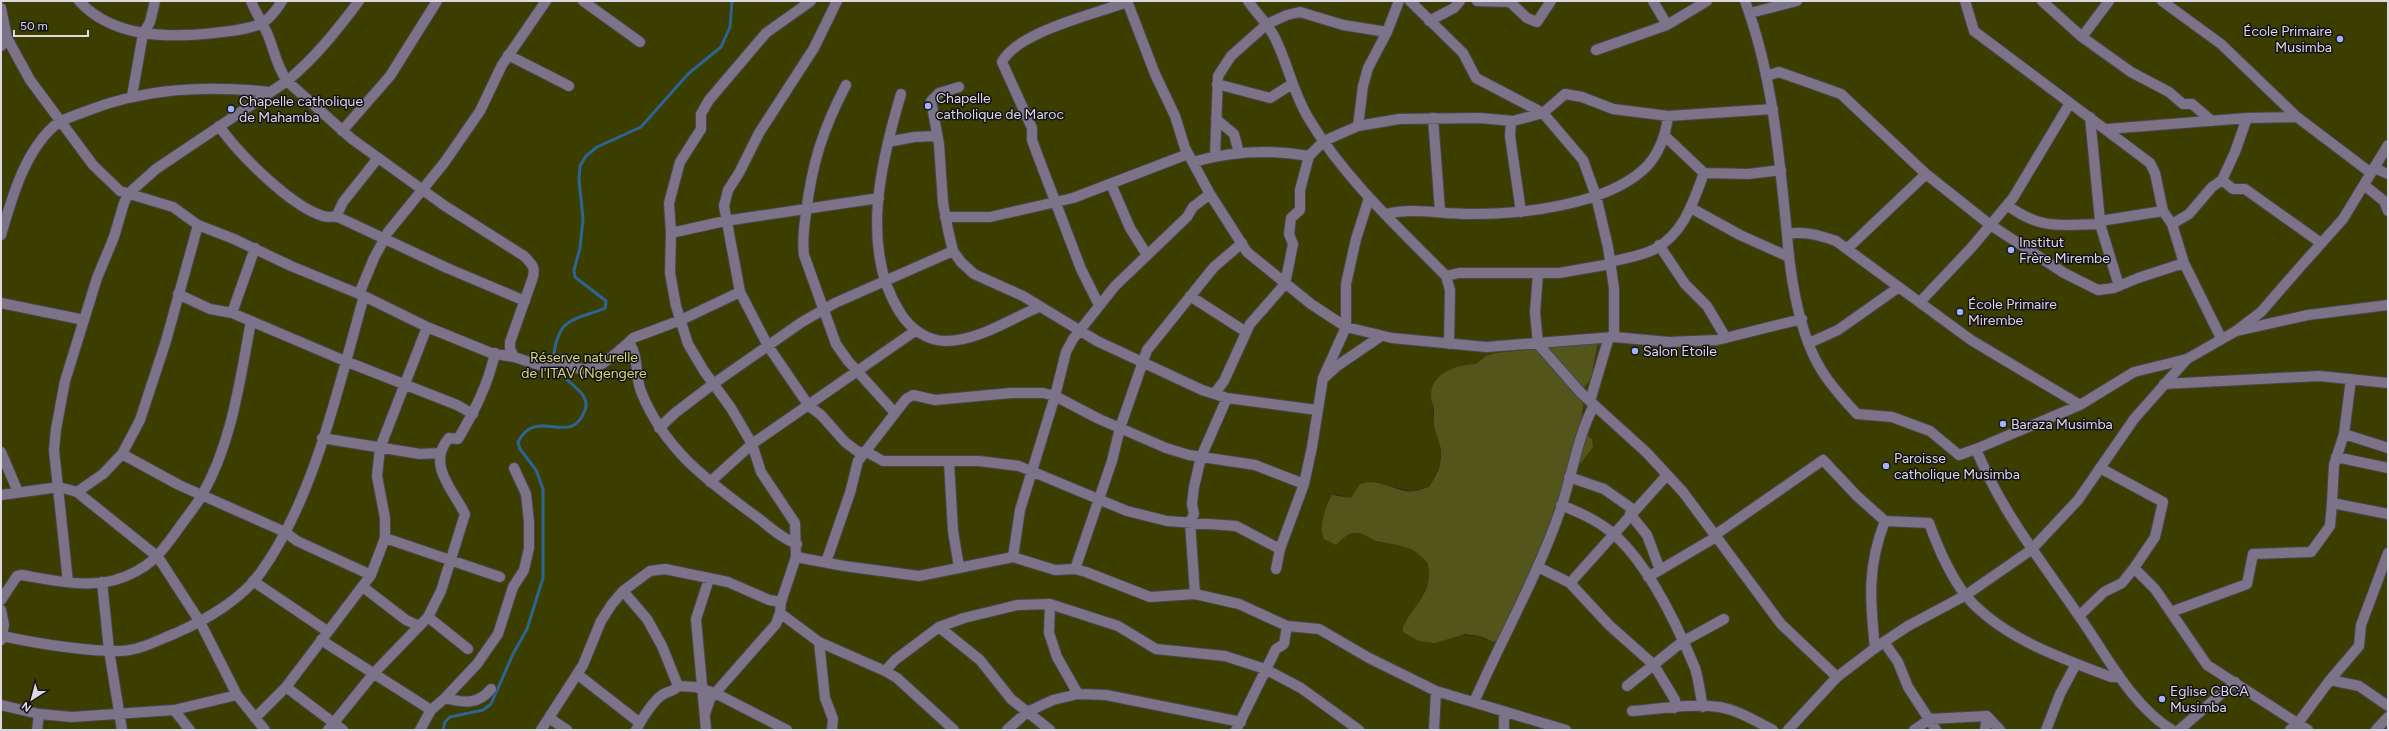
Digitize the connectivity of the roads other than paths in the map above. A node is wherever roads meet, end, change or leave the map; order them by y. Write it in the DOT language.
graph roads {
  1 [pos="7,1"];
  2 [pos="79,1"];
  3 [pos="155,1"];
  4 [pos="251,1"];
  5 [pos="282,1"];
  6 [pos="359,1"];
  7 [pos="437,1"];
  8 [pos="546,1"];
  9 [pos="583,1"];
  10 [pos="811,1"];
  11 [pos="837,1"];
  12 [pos="1248,1"];
  13 [pos="1399,1"];
  14 [pos="1410,1"];
  15 [pos="1460,1"];
  16 [pos="1477,1"];
  17 [pos="1550,1"];
  18 [pos="1652,1"];
  19 [pos="1707,1"];
  20 [pos="1745,1"];
  21 [pos="1797,1"];
  22 [pos="1965,1"];
  23 [pos="2042,1"];
  24 [pos="2109,1"];
  25 [pos="2162,1"];
  26 [pos="1127,2"];
  27 [pos="1510,2"];
  28 [pos="1,7"];
  29 [pos="1750,13"];
  30 [pos="1429,21"];
  31 [pos="260,24"];
  32 [pos="1267,24"];
  33 [pos="1667,25"];
  34 [pos="1387,32"];
  35 [pos="143,34"];
  36 [pos="2082,37"];
  37 [pos="4,42"];
  38 [pos="640,42"];
  39 [pos="1596,50"];
  40 [pos="508,55"];
  41 [pos="1766,76"];
  42 [pos="288,81"];
  43 [pos="1217,84"];
  44 [pos="1292,84"];
  45 [pos="846,85"];
  46 [pos="569,86"];
  47 [pos="959,87"];
  48 [pos="270,92"];
  49 [pos="901,94"];
  50 [pos="132,96"];
  51 [pos="2070,103"];
  52 [pos="1773,109"];
  53 [pos="1543,113"];
  54 [pos="1668,116"];
  55 [pos="2090,117"];
  56 [pos="2297,117"];
  57 [pos="1433,118"];
  58 [pos="2247,118"];
  59 [pos="1216,119"];
  60 [pos="60,121"];
  61 [pos="1510,121"];
  62 [pos="2212,121"];
  63 [pos="219,126"];
  64 [pos="1358,126"];
  65 [pos="2108,129"];
  66 [pos="342,131"];
  67 [pos="937,136"];
  68 [pos="1665,136"];
  69 [pos="1324,141"];
  70 [pos="888,142"];
  71 [pos="2388,145"];
  72 [pos="1239,153"];
  73 [pos="1215,156"];
  74 [pos="1309,156"];
  75 [pos="378,158"];
  76 [pos="1190,158"];
  77 [pos="1781,170"];
  78 [pos="2373,171"];
  79 [pos="1704,174"];
  80 [pos="1926,174"];
  81 [pos="2388,174"];
  82 [pos="2222,180"];
  83 [pos="1111,184"];
  84 [pos="2364,186"];
  85 [pos="422,191"];
  86 [pos="128,194"];
  87 [pos="1210,194"];
  88 [pos="1596,196"];
  89 [pos="879,198"];
  90 [pos="1369,198"];
  91 [pos="1056,203"];
  92 [pos="2007,205"];
  93 [pos="1691,208"];
  94 [pos="806,210"];
  95 [pos="1440,211"];
  96 [pos="2163,211"];
  97 [pos="2388,211"];
  98 [pos="1521,212"];
  99 [pos="1386,214"];
  100 [pos="336,217"];
  101 [pos="945,217"];
  102 [pos="726,220"];
  103 [pos="2100,222"];
  104 [pos="1989,224"];
  105 [pos="2172,224"];
  106 [pos="198,225"];
  107 [pos="671,232"];
  108 [pos="1787,234"];
  109 [pos="1,235"];
  110 [pos="384,239"];
  111 [pos="1242,243"];
  112 [pos="2321,243"];
  113 [pos="1659,245"];
  114 [pos="255,248"];
  115 [pos="1848,248"];
  116 [pos="953,250"];
  117 [pos="1147,255"];
  118 [pos="1789,257"];
  119 [pos="1611,263"];
  120 [pos="2184,263"];
  121 [pos="1538,274"];
  122 [pos="1446,276"];
  123 [pos="885,281"];
  124 [pos="1284,284"];
  125 [pos="2119,286"];
  126 [pos="1899,288"];
  127 [pos="740,292"];
  128 [pos="178,294"];
  129 [pos="362,295"];
  130 [pos="1190,296"];
  131 [pos="525,300"];
  132 [pos="1920,302"];
  133 [pos="1,303"];
  134 [pos="1099,305"];
  135 [pos="2388,305"];
  136 [pos="1039,307"];
  137 [pos="823,310"];
  138 [pos="232,313"];
  139 [pos="1802,319"];
  140 [pos="84,320"];
  141 [pos="681,320"];
  142 [pos="251,321"];
  143 [pos="427,327"];
  144 [pos="1346,327"];
  145 [pos="915,331"];
  146 [pos="1079,331"];
  147 [pos="2236,331"];
  148 [pos="1246,332"];
  149 [pos="1381,336"];
  150 [pos="1611,337"];
  151 [pos="1726,338"];
  152 [pos="2221,338"];
  153 [pos="629,342"];
  154 [pos="1809,343"];
  155 [pos="1449,344"];
  156 [pos="1538,344"];
  157 [pos="768,346"];
  158 [pos="495,353"];
  159 [pos="514,357"];
  160 [pos="2187,359"];
  161 [pos="345,361"];
  162 [pos="1143,361"];
  163 [pos="858,372"];
  164 [pos="1323,378"];
  165 [pos="2351,379"];
  166 [pos="2388,383"];
  167 [pos="406,384"];
  168 [pos="713,384"];
  169 [pos="2164,384"];
  170 [pos="1214,394"];
  171 [pos="1055,396"];
  172 [pos="1227,398"];
  173 [pos="1592,403"];
  174 [pos="2080,405"];
  175 [pos="809,406"];
  176 [pos="1317,410"];
  177 [pos="895,413"];
  178 [pos="473,414"];
  179 [pos="659,428"];
  180 [pos="1120,428"];
  181 [pos="2344,434"];
  182 [pos="322,438"];
  183 [pos="752,444"];
  184 [pos="380,448"];
  185 [pos="2388,448"];
  186 [pos="1976,449"];
  187 [pos="1,452"];
  188 [pos="864,452"];
  189 [pos="440,453"];
  190 [pos="122,454"];
  191 [pos="1201,457"];
  192 [pos="2336,457"];
  193 [pos="949,462"];
  194 [pos="514,468"];
  195 [pos="2100,468"];
  196 [pos="2388,468"];
  197 [pos="1032,470"];
  198 [pos="1667,475"];
  199 [pos="1569,477"];
  200 [pos="710,482"];
  201 [pos="1304,484"];
  202 [pos="59,487"];
  203 [pos="18,492"];
  204 [pos="77,492"];
  205 [pos="1,494"];
  206 [pos="202,495"];
  207 [pos="1098,498"];
  208 [pos="2332,503"];
  209 [pos="1561,505"];
  210 [pos="1632,512"];
  211 [pos="2388,514"];
  212 [pos="1885,521"];
  213 [pos="1190,522"];
  214 [pos="285,532"];
  215 [pos="1612,534"];
  216 [pos="1715,536"];
  217 [pos="385,538"];
  218 [pos="797,544"];
  219 [pos="1280,549"];
  220 [pos="2031,550"];
  221 [pos="2388,553"];
  222 [pos="158,557"];
  223 [pos="796,557"];
  224 [pos="1013,557"];
  225 [pos="452,559"];
  226 [pos="826,562"];
  227 [pos="959,567"];
  228 [pos="1538,567"];
  229 [pos="2134,568"];
  230 [pos="1075,569"];
  231 [pos="1276,569"];
  232 [pos="1660,570"];
  233 [pos="2384,574"];
  234 [pos="371,575"];
  235 [pos="500,577"];
  236 [pos="1648,577"];
  237 [pos="709,579"];
  238 [pos="253,581"];
  239 [pos="68,582"];
  240 [pos="102,582"];
  241 [pos="1570,583"];
  242 [pos="363,587"];
  243 [pos="623,591"];
  244 [pos="1195,594"];
  245 [pos="1966,595"];
  246 [pos="1,600"];
  247 [pos="780,602"];
  248 [pos="1050,604"];
  249 [pos="1,610"];
  250 [pos="2171,612"];
  251 [pos="780,613"];
  252 [pos="2079,616"];
  253 [pos="428,617"];
  254 [pos="1724,619"];
  255 [pos="200,622"];
  256 [pos="419,626"];
  257 [pos="1287,626"];
  258 [pos="939,627"];
  259 [pos="327,631"];
  260 [pos="2,638"];
  261 [pos="321,640"];
  262 [pos="819,642"];
  263 [pos="1682,642"];
  264 [pos="1884,642"];
  265 [pos="1875,648"];
  266 [pos="468,649"];
  267 [pos="109,650"];
  268 [pos="2076,664"];
  269 [pos="1654,665"];
  270 [pos="1265,669"];
  271 [pos="885,671"];
  272 [pos="374,672"];
  273 [pos="577,674"];
  274 [pos="1837,677"];
  275 [pos="2119,677"];
  276 [pos="2330,680"];
  277 [pos="2235,682"];
  278 [pos="678,686"];
  279 [pos="1627,686"];
  280 [pos="286,687"];
  281 [pos="703,688"];
  282 [pos="491,689"];
  283 [pos="1436,691"];
  284 [pos="715,693"];
  285 [pos="1078,694"];
  286 [pos="237,695"];
  287 [pos="446,698"];
  288 [pos="1474,702"];
  289 [pos="1,705"];
  290 [pos="2388,706"];
  291 [pos="1703,707"];
  292 [pos="1674,708"];
  293 [pos="174,710"];
  294 [pos="431,710"];
  295 [pos="1632,711"];
  296 [pos="1027,712"];
  297 [pos="1504,712"];
  298 [pos="121,713"];
  299 [pos="39,714"];
  300 [pos="705,714"];
  301 [pos="1987,716"];
  302 [pos="2388,717"];
  303 [pos="255,718"];
  304 [pos="550,718"];
  305 [pos="1930,719"];
  306 [pos="2298,723"];
  307 [pos="331,726"];
  308 [pos="638,726"];
  309 [pos="1238,726"];
  310 [pos="2172,729"];
  311 [pos="37,730"];
  312 [pos="122,730"];
  313 [pos="190,730"];
  314 [pos="265,730"];
  315 [pos="343,730"];
  316 [pos="420,730"];
  317 [pos="541,730"];
  318 [pos="567,730"];
  319 [pos="706,730"];
  320 [pos="787,730"];
  321 [pos="832,730"];
  322 [pos="954,730"];
  323 [pos="1007,730"];
  324 [pos="1050,730"];
  325 [pos="1359,730"];
  326 [pos="1434,730"];
  327 [pos="1504,730"];
  328 [pos="1566,730"];
  329 [pos="1773,730"];
  330 [pos="1788,730"];
  331 [pos="1914,730"];
  332 [pos="1936,730"];
  333 [pos="1985,730"];
  334 [pos="2000,730"];
  335 [pos="2046,730"];
  336 [pos="2290,730"];
  337 [pos="2308,730"];
  338 [pos="2376,730"];
  1 -- 28 [label="street"];
  2 -- 35 [label="street"];
  3 -- 35 [label="street"];
  4 -- 31 [label="street"];
  5 -- 31 [label="street"];
  6 -- 42 [label="street"];
  7 -- 66 [label="street"];
  8 -- 40 [label="street"];
  9 -- 38 [label="street"];
  10 -- 107 [label="street"];
  11 -- 102 [label="street"];
  12 -- 32 [label="street"];
  13 -- 34 [label="street"];
  14 -- 30 [label="street"];
  15 -- 30 [label="street"];
  16 -- 27 [label="street"];
  17 -- 27 [label="street"];
  18 -- 33 [label="street"];
  19 -- 33 [label="street"];
  20 -- 29 [label="street"];
  21 -- 29 [label="street"];
  22 -- 51 [label="street"];
  23 -- 36 [label="street"];
  24 -- 36 [label="street"];
  25 -- 56 [label="street"];
  26 -- 76 [label="street"];
  26 -- 91 [label="street"];
  28 -- 37 [label="street"];
  29 -- 41 [label="street"];
  30 -- 53 [label="street"];
  31 -- 35 [label="street"];
  31 -- 42 [label="street"];
  32 -- 34 [label="street"];
  32 -- 43 [label="street"];
  32 -- 44 [label="street"];
  33 -- 39 [label="street"];
  34 -- 64 [label="street"];
  35 -- 50 [label="street"];
  36 -- 62 [label="street"];
  37 -- 60 [label="street"];
  40 -- 46 [label="street"];
  40 -- 85 [label="street"];
  41 -- 52 [label="street"];
  41 -- 80 [label="street"];
  42 -- 48 [label="street"];
  42 -- 66 [label="street"];
  43 -- 44 [label="street"];
  43 -- 59 [label="street"];
  44 -- 69 [label="street"];
  45 -- 94 [label="street"];
  47 -- 67 [label="street"];
  48 -- 50 [label="street"];
  48 -- 63 [label="street"];
  49 -- 70 [label="street"];
  50 -- 60 [label="street"];
  51 -- 55 [label="street"];
  51 -- 92 [label="street"];
  52 -- 54 [label="street"];
  52 -- 77 [label="street"];
  53 -- 54 [label="street"];
  53 -- 61 [label="street"];
  53 -- 88 [label="street"];
  54 -- 68 [label="street"];
  55 -- 65 [label="street"];
  55 -- 103 [label="street"];
  56 -- 58 [label="street"];
  56 -- 78 [label="street"];
  57 -- 61 [label="street"];
  57 -- 64 [label="street"];
  57 -- 95 [label="street"];
  58 -- 62 [label="street"];
  58 -- 82 [label="street"];
  59 -- 72 [label="street"];
  59 -- 73 [label="street"];
  60 -- 86 [label="street"];
  60 -- 109 [label="street"];
  61 -- 98 [label="street"];
  62 -- 65 [label="street"];
  63 -- 86 [label="street"];
  63 -- 100 [label="street"];
  64 -- 69 [label="street"];
  65 -- 96 [label="street"];
  66 -- 75 [label="street"];
  67 -- 70 [label="street"];
  67 -- 101 [label="street"];
  68 -- 79 [label="street"];
  68 -- 88 [label="street"];
  69 -- 74 [label="street"];
  69 -- 90 [label="street"];
  70 -- 89 [label="street"];
  71 -- 78 [label="street"];
  72 -- 73 [label="street"];
  72 -- 74 [label="street"];
  73 -- 76 [label="street"];
  74 -- 124 [label="street"];
  75 -- 85 [label="street"];
  75 -- 100 [label="street"];
  76 -- 83 [label="street"];
  76 -- 87 [label="street"];
  77 -- 79 [label="street"];
  77 -- 108 [label="street"];
  78 -- 81 [label="street"];
  78 -- 84 [label="street"];
  79 -- 93 [label="street"];
  80 -- 104 [label="street"];
  80 -- 115 [label="street"];
  82 -- 105 [label="street"];
  82 -- 112 [label="street"];
  83 -- 91 [label="street"];
  83 -- 117 [label="street"];
  84 -- 97 [label="street"];
  84 -- 112 [label="street"];
  85 -- 110 [label="street"];
  85 -- 131 [label="street"];
  86 -- 106 [label="street"];
  86 -- 140 [label="street"];
  87 -- 111 [label="street"];
  87 -- 117 [label="street"];
  88 -- 98 [label="street"];
  88 -- 119 [label="street"];
  89 -- 94 [label="street"];
  89 -- 123 [label="street"];
  90 -- 99 [label="street"];
  90 -- 144 [label="street"];
  91 -- 101 [label="street"];
  91 -- 134 [label="street"];
  92 -- 103 [label="street"];
  92 -- 104 [label="street"];
  93 -- 113 [label="street"];
  93 -- 118 [label="street"];
  94 -- 102 [label="street"];
  94 -- 137 [label="street"];
  95 -- 98 [label="street"];
  95 -- 99 [label="street"];
  96 -- 103 [label="street"];
  96 -- 105 [label="street"];
  99 -- 122 [label="street"];
  100 -- 110 [label="street"];
  101 -- 116 [label="street"];
  102 -- 107 [label="street"];
  102 -- 127 [label="street"];
  103 -- 125 [label="street"];
  104 -- 125 [label="street"];
  104 -- 132 [label="street"];
  105 -- 120 [label="street"];
  106 -- 114 [label="street"];
  106 -- 128 [label="street"];
  107 -- 141 [label="street"];
  108 -- 115 [label="street"];
  108 -- 118 [label="street"];
  110 -- 129 [label="street"];
  110 -- 131 [label="street"];
  111 -- 124 [label="street"];
  111 -- 130 [label="street"];
  112 -- 147 [label="street"];
  113 -- 119 [label="street"];
  113 -- 151 [label="street"];
  114 -- 129 [label="street"];
  114 -- 138 [label="street"];
  115 -- 126 [label="street"];
  116 -- 123 [label="street"];
  116 -- 136 [label="street"];
  117 -- 134 [label="street"];
  118 -- 139 [label="street"];
  119 -- 121 [label="street"];
  119 -- 150 [label="street"];
  120 -- 125 [label="street"];
  120 -- 152 [label="street"];
  121 -- 122 [label="street"];
  121 -- 156 [label="street"];
  122 -- 155 [label="street"];
  123 -- 137 [label="street"];
  123 -- 145 [label="street"];
  124 -- 144 [label="street"];
  124 -- 148 [label="street"];
  126 -- 132 [label="street"];
  126 -- 154 [label="street"];
  127 -- 141 [label="street"];
  127 -- 157 [label="street"];
  128 -- 138 [label="street"];
  128 -- 190 [label="street"];
  129 -- 143 [label="street"];
  129 -- 161 [label="street"];
  130 -- 148 [label="street"];
  130 -- 162 [label="street"];
  131 -- 159 [label="street"];
  132 -- 174 [label="street"];
  133 -- 140 [label="street"];
  134 -- 146 [label="street"];
  135 -- 147 [label="street"];
  136 -- 145 [label="street"];
  136 -- 146 [label="street"];
  137 -- 157 [label="street"];
  137 -- 163 [label="street"];
  138 -- 142 [label="street"];
  139 -- 151 [label="street"];
  139 -- 154 [label="street"];
  140 -- 202 [label="street"];
  141 -- 153 [label="street"];
  141 -- 168 [label="street"];
  142 -- 161 [label="street"];
  142 -- 206 [label="street"];
  143 -- 158 [label="street"];
  143 -- 167 [label="street"];
  144 -- 149 [label="street"];
  144 -- 164 [label="street"];
  145 -- 163 [label="street"];
  146 -- 162 [label="street"];
  146 -- 171 [label="street"];
  147 -- 152 [label="street"];
  148 -- 170 [label="street"];
  149 -- 155 [label="street"];
  149 -- 164 [label="street"];
  150 -- 151 [label="street"];
  150 -- 156 [label="street"];
  150 -- 173 [label="street"];
  152 -- 160 [label="street"];
  153 -- 159 [label="street"];
  153 -- 179 [label="street"];
  154 -- 186 [label="street"];
  155 -- 156 [label="street"];
  156 -- 173 [label="street"];
  157 -- 168 [label="street"];
  157 -- 175 [label="street"];
  158 -- 159 [label="street"];
  158 -- 178 [label="street"];
  160 -- 169 [label="street"];
  160 -- 174 [label="street"];
  161 -- 167 [label="street"];
  161 -- 182 [label="street"];
  162 -- 170 [label="street"];
  162 -- 180 [label="street"];
  163 -- 175 [label="street"];
  163 -- 177 [label="street"];
  164 -- 176 [label="street"];
  165 -- 166 [label="street"];
  165 -- 169 [label="street"];
  165 -- 181 [label="street"];
  167 -- 178 [label="street"];
  167 -- 184 [label="street"];
  168 -- 179 [label="street"];
  168 -- 183 [label="street"];
  169 -- 195 [label="street"];
  170 -- 172 [label="street"];
  171 -- 177 [label="street"];
  171 -- 180 [label="street"];
  171 -- 197 [label="street"];
  172 -- 176 [label="street"];
  172 -- 191 [label="street"];
  173 -- 198 [label="street"];
  173 -- 199 [label="street"];
  174 -- 186 [label="street"];
  175 -- 183 [label="street"];
  175 -- 188 [label="street"];
  176 -- 201 [label="street"];
  177 -- 188 [label="street"];
  178 -- 189 [label="street"];
  179 -- 200 [label="street"];
  180 -- 191 [label="street"];
  180 -- 207 [label="street"];
  181 -- 185 [label="street"];
  181 -- 192 [label="street"];
  182 -- 184 [label="street"];
  182 -- 214 [label="street"];
  183 -- 200 [label="street"];
  183 -- 218 [label="street"];
  184 -- 189 [label="street"];
  184 -- 217 [label="street"];
  186 -- 220 [label="street"];
  187 -- 203 [label="street"];
  188 -- 193 [label="street"];
  188 -- 226 [label="street"];
  189 -- 225 [label="street"];
  190 -- 204 [label="street"];
  190 -- 206 [label="street"];
  191 -- 201 [label="street"];
  191 -- 213 [label="street"];
  192 -- 196 [label="street"];
  192 -- 208 [label="street"];
  193 -- 197 [label="street"];
  193 -- 227 [label="street"];
  194 -- 287 [label="street"];
  195 -- 220 [label="street"];
  195 -- 229 [label="street"];
  197 -- 207 [label="street"];
  197 -- 224 [label="street"];
  198 -- 210 [label="street"];
  198 -- 216 [label="street"];
  199 -- 209 [label="street"];
  199 -- 210 [label="street"];
  200 -- 218 [label="street"];
  201 -- 219 [label="street"];
  202 -- 203 [label="street"];
  202 -- 204 [label="street"];
  202 -- 239 [label="street"];
  203 -- 205 [label="street"];
  204 -- 222 [label="street"];
  206 -- 214 [label="street"];
  206 -- 222 [label="street"];
  207 -- 213 [label="street"];
  207 -- 230 [label="street"];
  208 -- 211 [label="street"];
  208 -- 250 [label="street"];
  209 -- 215 [label="street"];
  209 -- 228 [label="street"];
  210 -- 215 [label="street"];
  210 -- 232 [label="street"];
  212 -- 216 [label="street"];
  212 -- 245 [label="street"];
  212 -- 265 [label="street"];
  213 -- 219 [label="street"];
  213 -- 244 [label="street"];
  214 -- 234 [label="street"];
  214 -- 238 [label="street"];
  215 -- 236 [label="street"];
  215 -- 241 [label="street"];
  216 -- 232 [label="street"];
  216 -- 274 [label="street"];
  217 -- 225 [label="street"];
  217 -- 234 [label="street"];
  218 -- 223 [label="street"];
  219 -- 231 [label="street"];
  220 -- 245 [label="street"];
  220 -- 252 [label="street"];
  221 -- 233 [label="street"];
  222 -- 240 [label="street"];
  222 -- 255 [label="street"];
  223 -- 226 [label="street"];
  223 -- 247 [label="street"];
  224 -- 227 [label="street"];
  224 -- 230 [label="street"];
  225 -- 235 [label="street"];
  225 -- 253 [label="street"];
  226 -- 227 [label="street"];
  228 -- 241 [label="street"];
  228 -- 288 [label="street"];
  229 -- 250 [label="street"];
  229 -- 252 [label="street"];
  230 -- 244 [label="street"];
  232 -- 236 [label="street"];
  233 -- 276 [label="street"];
  234 -- 242 [label="street"];
  236 -- 263 [label="street"];
  237 -- 243 [label="street"];
  237 -- 247 [label="street"];
  237 -- 281 [label="street"];
  238 -- 255 [label="street"];
  238 -- 259 [label="street"];
  239 -- 240 [label="street"];
  239 -- 246 [label="street"];
  240 -- 267 [label="street"];
  241 -- 269 [label="street"];
  242 -- 256 [label="street"];
  242 -- 259 [label="street"];
  243 -- 273 [label="street"];
  243 -- 278 [label="street"];
  244 -- 257 [label="street"];
  245 -- 264 [label="street"];
  245 -- 268 [label="street"];
  247 -- 251 [label="street"];
  248 -- 258 [label="street"];
  248 -- 270 [label="street"];
  248 -- 285 [label="street"];
  249 -- 260 [label="street"];
  250 -- 277 [label="street"];
  251 -- 262 [label="street"];
  251 -- 284 [label="street"];
  252 -- 275 [label="street"];
  253 -- 256 [label="street"];
  253 -- 266 [label="street"];
  254 -- 263 [label="street"];
  255 -- 267 [label="street"];
  255 -- 286 [label="street"];
  256 -- 272 [label="street"];
  257 -- 270 [label="street"];
  257 -- 283 [label="street"];
  258 -- 271 [label="street"];
  258 -- 296 [label="street"];
  259 -- 261 [label="street"];
  260 -- 267 [label="street"];
  261 -- 272 [label="street"];
  261 -- 280 [label="street"];
  262 -- 271 [label="street"];
  262 -- 321 [label="street"];
  263 -- 269 [label="street"];
  263 -- 291 [label="street"];
  264 -- 265 [label="street"];
  264 -- 305 [label="street"];
  265 -- 274 [label="street"];
  267 -- 298 [label="street"];
  268 -- 275 [label="street"];
  268 -- 335 [label="street"];
  269 -- 279 [label="street"];
  269 -- 292 [label="street"];
  270 -- 309 [label="street"];
  270 -- 325 [label="street"];
  271 -- 322 [label="street"];
  272 -- 294 [label="street"];
  272 -- 307 [label="street"];
  273 -- 304 [label="street"];
  273 -- 308 [label="street"];
  274 -- 330 [label="street"];
  275 -- 310 [label="street"];
  276 -- 290 [label="street"];
  276 -- 306 [label="street"];
  277 -- 306 [label="street"];
  277 -- 310 [label="street"];
  278 -- 281 [label="street"];
  278 -- 308 [label="street"];
  280 -- 303 [label="street"];
  280 -- 307 [label="street"];
  281 -- 284 [label="street"];
  281 -- 300 [label="street"];
  282 -- 287 [label="street"];
  283 -- 288 [label="street"];
  283 -- 326 [label="street"];
  284 -- 300 [label="street"];
  284 -- 320 [label="street"];
  285 -- 296 [label="street"];
  285 -- 309 [label="street"];
  286 -- 293 [label="street"];
  286 -- 303 [label="street"];
  287 -- 294 [label="street"];
  288 -- 297 [label="street"];
  289 -- 299 [label="street"];
  291 -- 292 [label="street"];
  291 -- 329 [label="street"];
  292 -- 295 [label="street"];
  293 -- 298 [label="street"];
  293 -- 313 [label="street"];
  294 -- 316 [label="street"];
  296 -- 323 [label="street"];
  296 -- 324 [label="street"];
  297 -- 327 [label="street"];
  297 -- 328 [label="street"];
  298 -- 299 [label="street"];
  298 -- 312 [label="street"];
  299 -- 311 [label="street"];
  300 -- 319 [label="street"];
  301 -- 305 [label="street"];
  301 -- 333 [label="street"];
  301 -- 334 [label="street"];
  302 -- 338 [label="street"];
  303 -- 314 [label="street"];
  304 -- 317 [label="street"];
  304 -- 318 [label="street"];
  305 -- 331 [label="street"];
  305 -- 332 [label="street"];
  306 -- 336 [label="street"];
  306 -- 337 [label="street"];
  307 -- 315 [label="street"];
}
